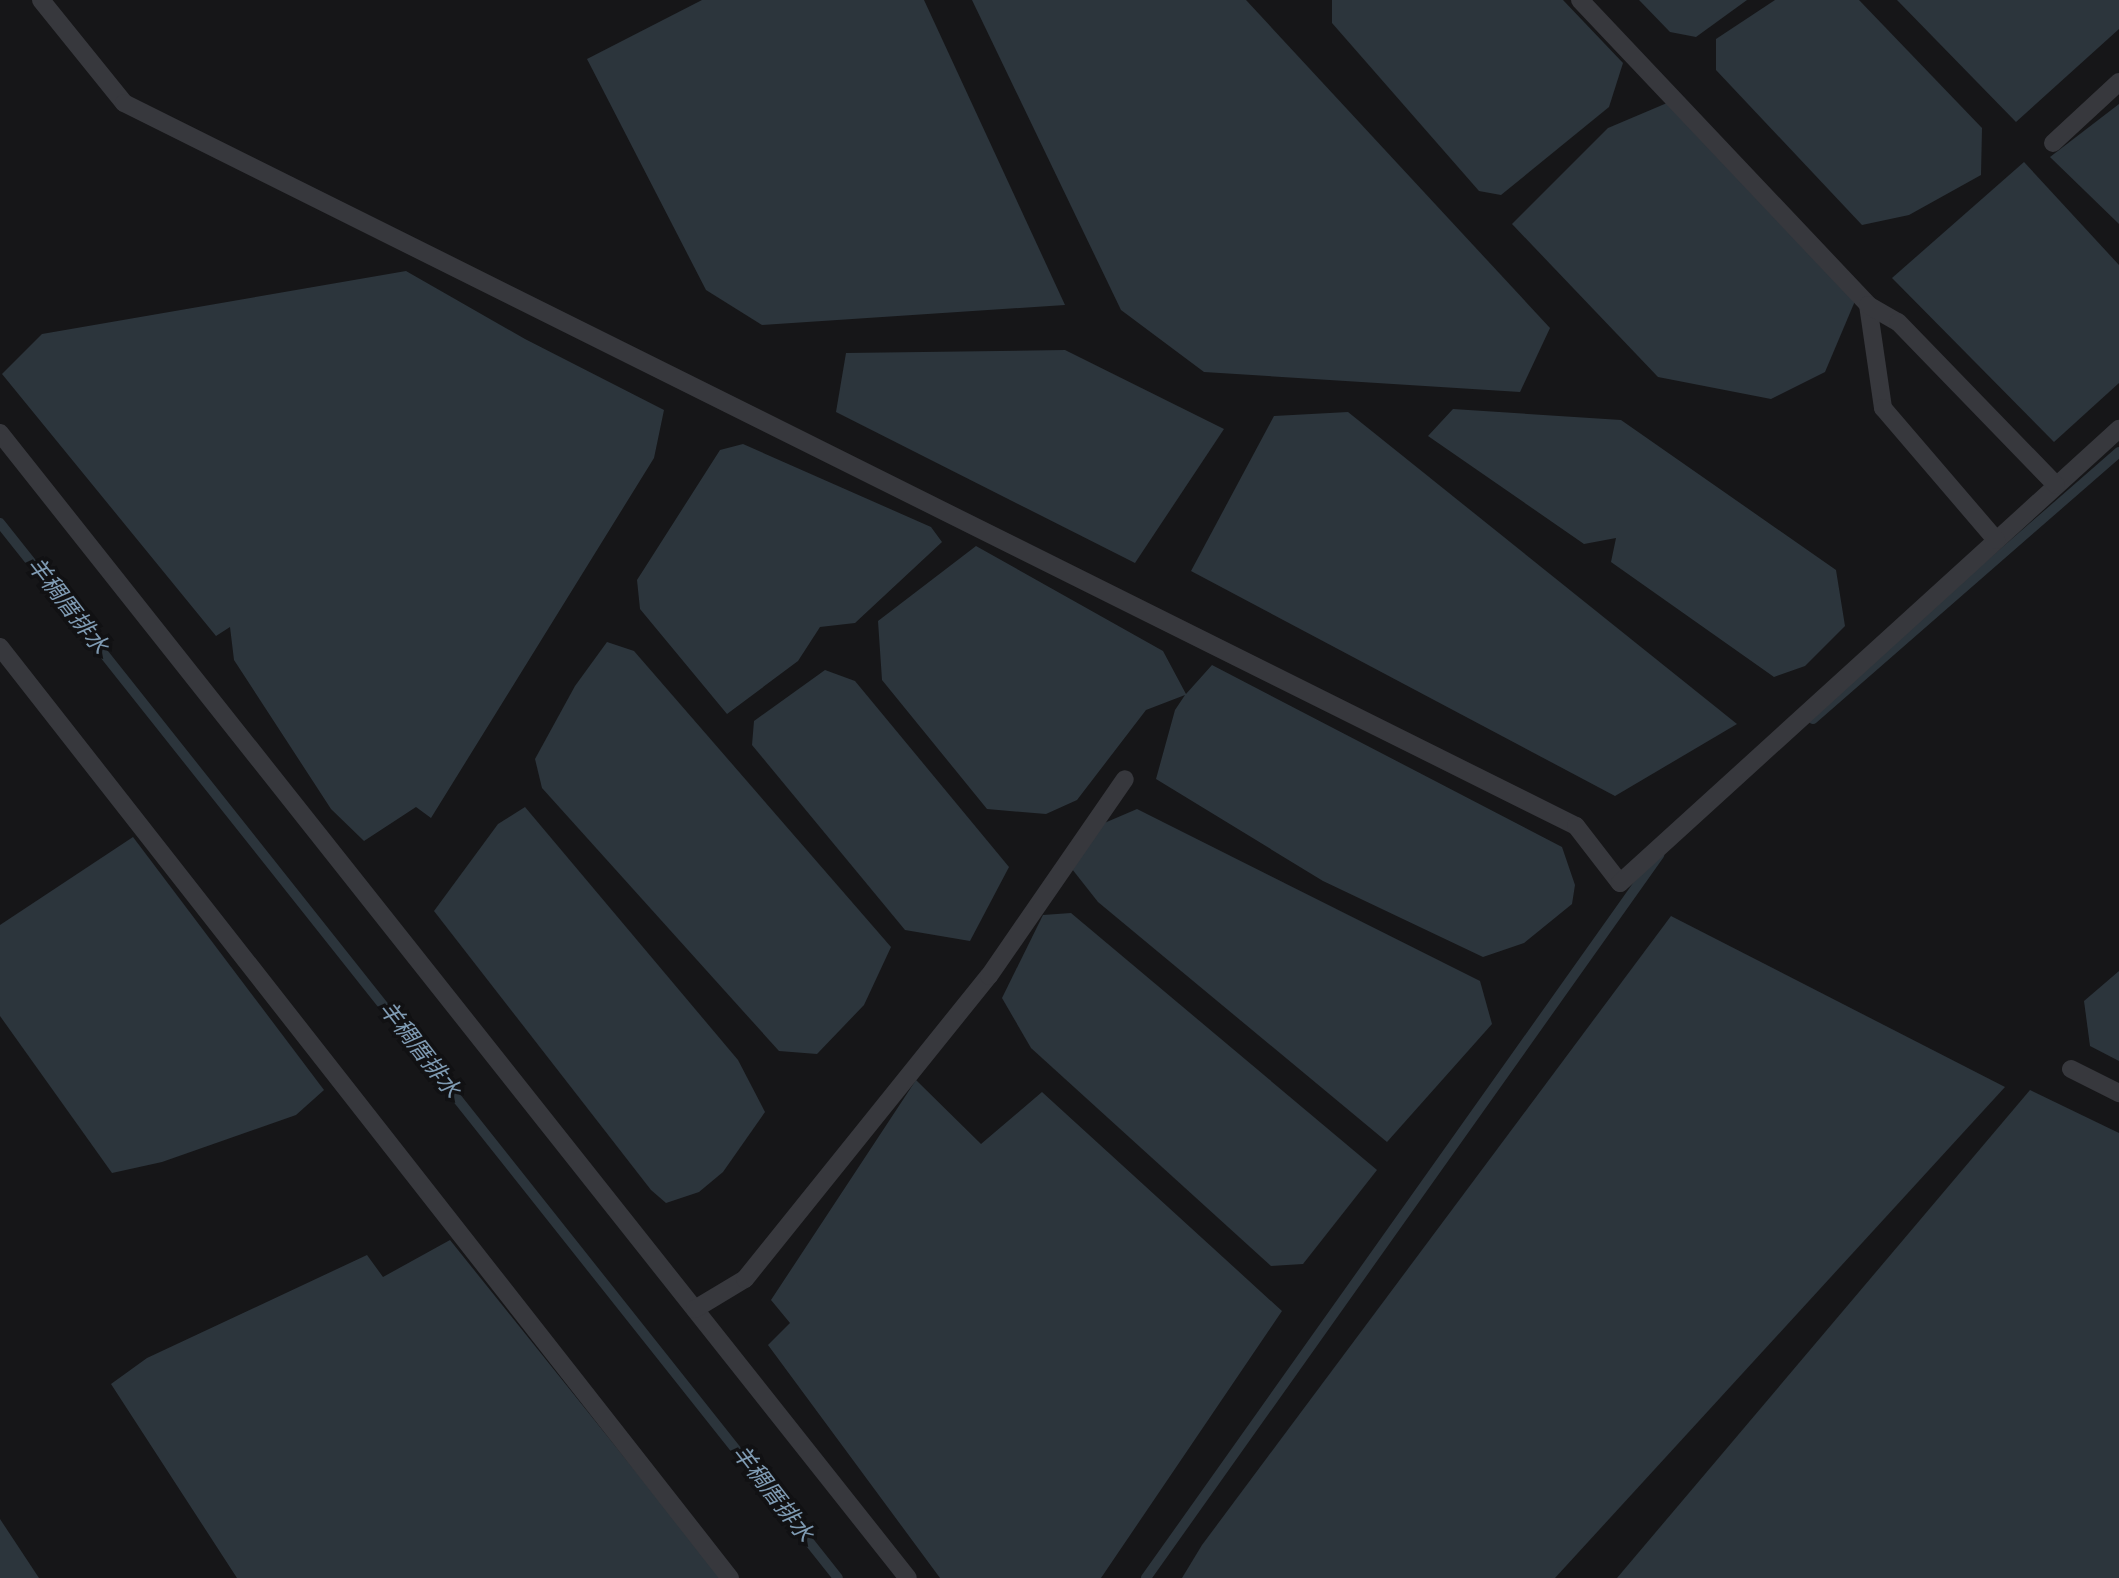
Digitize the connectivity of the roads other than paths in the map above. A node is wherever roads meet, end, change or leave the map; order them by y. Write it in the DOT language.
graph roads {
  1 [pos="41,0"];
  2 [pos="1580,0"];
  3 [pos="2119,82"];
  4 [pos="2053,143"];
  5 [pos="1868,305"];
  6 [pos="2119,429"];
  7 [pos="0,433"];
  8 [pos="2056,485"];
  9 [pos="1996,540"];
  10 [pos="0,647"];
  11 [pos="1125,779"];
  12 [pos="2071,1069"];
  13 [pos="2119,1093"];
  14 [pos="695,1309"];
  15 [pos="730,1578"];
  16 [pos="908,1578"];
  1 -- 9 [label="lane"];
  2 -- 5 [label="lane"];
  3 -- 4 [label="lane"];
  5 -- 8 [label="lane"];
  5 -- 9 [label="lane"];
  6 -- 8 [label="lane"];
  7 -- 14 [label="lane"];
  8 -- 9 [label="lane"];
  10 -- 15 [label="lane"];
  11 -- 14 [label="lane"];
  12 -- 13 [label="lane"];
  14 -- 16 [label="lane"];
}
